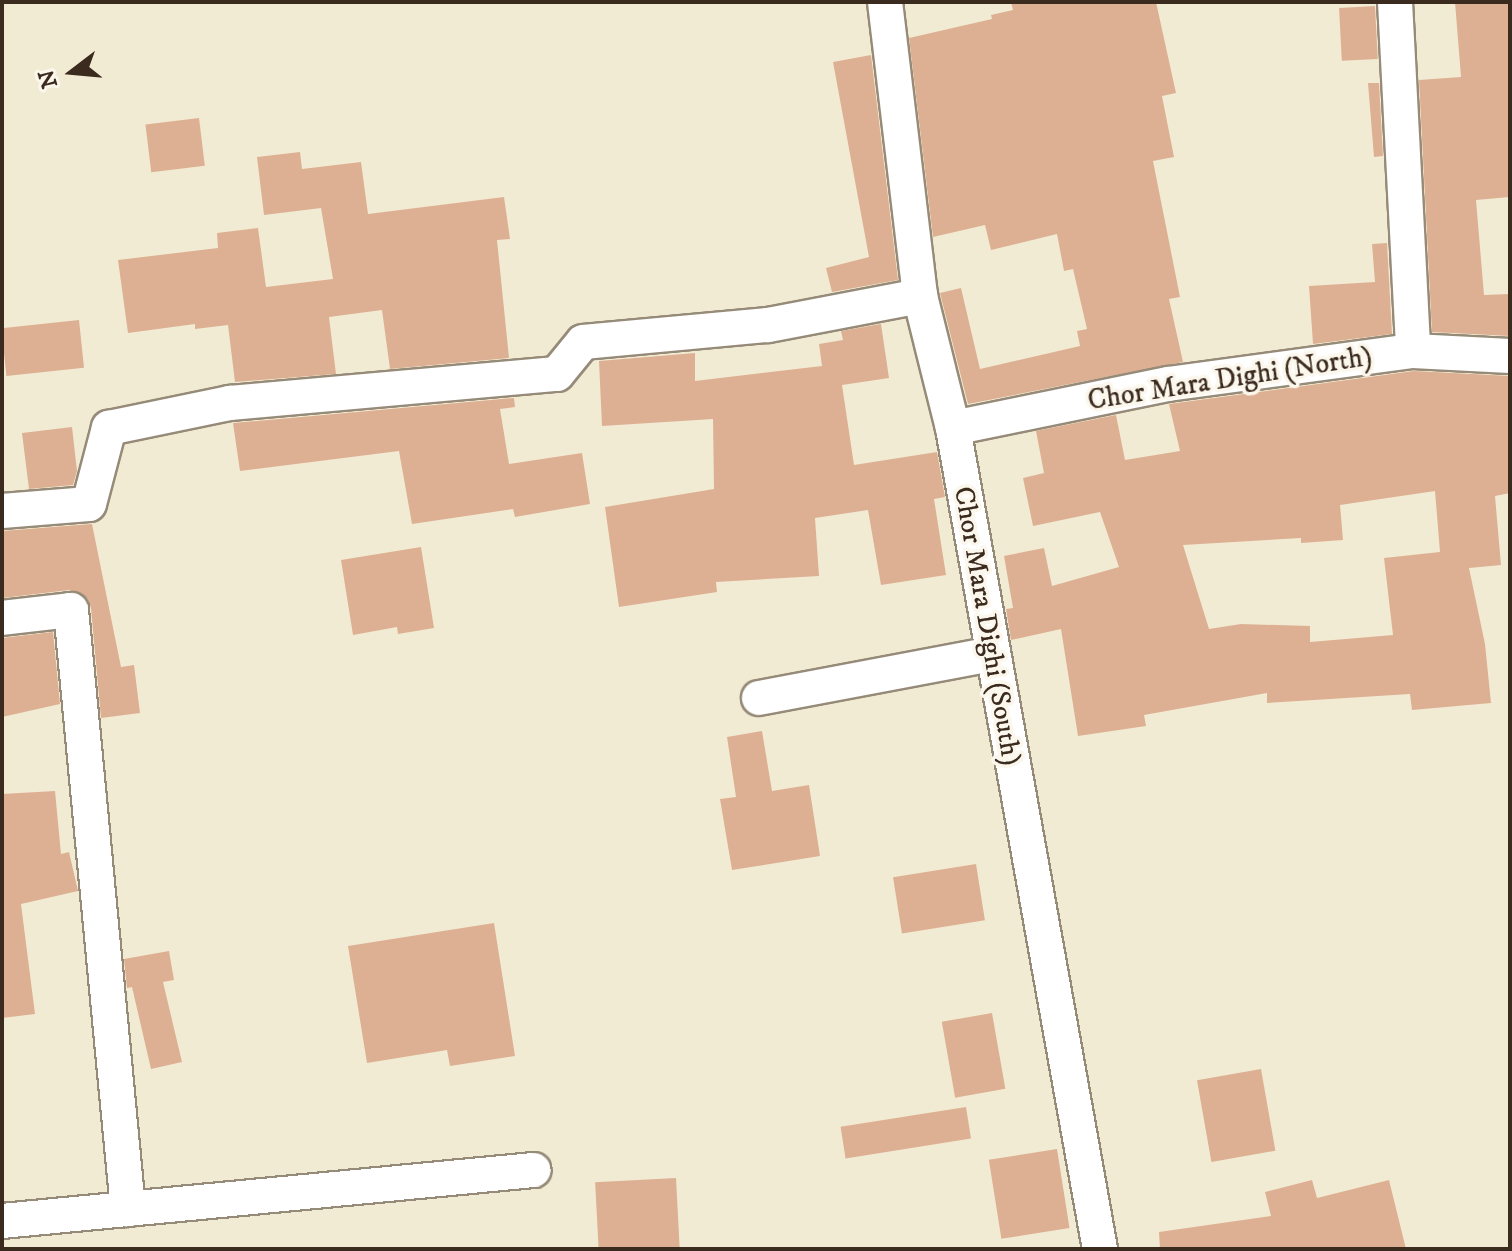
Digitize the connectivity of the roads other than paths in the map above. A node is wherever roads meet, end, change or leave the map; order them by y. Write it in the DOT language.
graph roads {
  1 [pos="885,2"];
  2 [pos="1395,2"];
  3 [pos="920,296"];
  4 [pos="1413,351"];
  5 [pos="1510,356"];
  6 [pos="953,428"];
  7 [pos="2,511"];
  8 [pos="2,618"];
  9 [pos="992,654"];
  10 [pos="759,698"];
  11 [pos="534,1170"];
  12 [pos="128,1209"];
  13 [pos="2,1221"];
  14 [pos="1100,1249"];
  1 -- 3 [label="street, Chor Mara Dighi (South)"];
  2 -- 4 [label="street"];
  3 -- 6 [label="street, Chor Mara Dighi (South)"];
  3 -- 7 [label="street"];
  4 -- 5 [label="street, Chor Mara Dighi (North)"];
  4 -- 6 [label="street, Chor Mara Dighi (North)"];
  6 -- 9 [label="street, Chor Mara Dighi (South)"];
  8 -- 12 [label="street"];
  9 -- 10 [label="street"];
  9 -- 14 [label="street, Chor Mara Dighi (South)"];
  11 -- 12 [label="street"];
  12 -- 13 [label="street"];
}
